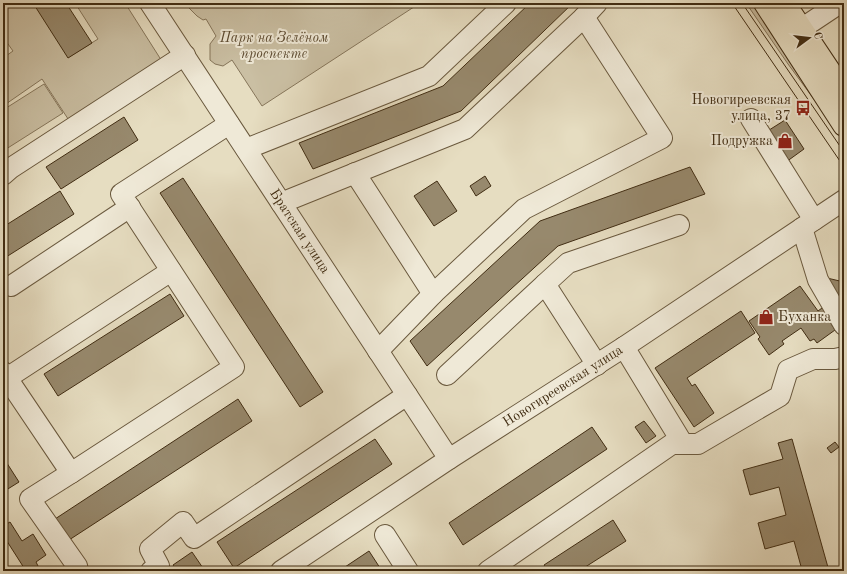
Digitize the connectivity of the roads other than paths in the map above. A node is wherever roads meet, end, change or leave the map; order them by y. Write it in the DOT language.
graph roads {
  1 [pos="150,3"];
  2 [pos="506,3"];
  3 [pos="765,3"];
  4 [pos="784,3"];
  5 [pos="840,3"];
  6 [pos="591,10"];
  7 [pos="801,29"];
  8 [pos="185,55"];
  9 [pos="844,93"];
  10 [pos="751,119"];
  11 [pos="230,124"];
  12 [pos="844,125"];
  13 [pos="246,149"];
  14 [pos="355,173"];
  15 [pos="3,175"];
  16 [pos="844,200"];
  17 [pos="281,203"];
  18 [pos="130,207"];
  19 [pos="808,224"];
  20 [pos="679,225"];
  21 [pos="171,271"];
  22 [pos="545,284"];
  23 [pos="11,286"];
  24 [pos="433,294"];
  25 [pos="844,325"];
  26 [pos="624,347"];
  27 [pos="378,351"];
  28 [pos="844,357"];
  29 [pos="596,364"];
  30 [pos="5,375"];
  31 [pos="447,375"];
  32 [pos="407,395"];
  33 [pos="683,444"];
  34 [pos="449,459"];
  35 [pos="71,473"];
  36 [pos="385,535"];
  37 [pos="78,571"];
  38 [pos="151,571"];
  39 [pos="281,571"];
  40 [pos="408,571"];
  41 [pos="488,571"];
  1 -- 8 [label="street, Братская улица"];
  2 -- 13 [label="street"];
  3 -- 12 [label="main road"];
  4 -- 7 [label="main road"];
  5 -- 7 [label="street"];
  6 -- 14 [label="street"];
  6 -- 24 [label="street"];
  7 -- 9 [label="main road"];
  8 -- 11 [label="street, Братская улица"];
  8 -- 15 [label="street"];
  10 -- 19 [label="street"];
  11 -- 13 [label="street, Братская улица"];
  11 -- 18 [label="street"];
  13 -- 17 [label="street, Братская улица"];
  14 -- 17 [label="street"];
  14 -- 24 [label="street"];
  16 -- 19 [label="street, Новогиреевская улица"];
  17 -- 27 [label="street, Братская улица"];
  18 -- 21 [label="street"];
  18 -- 23 [label="street"];
  19 -- 25 [label="street"];
  19 -- 26 [label="street, Новогиреевская улица"];
  20 -- 22 [label="street"];
  21 -- 30 [label="street"];
  21 -- 35 [label="street"];
  22 -- 29 [label="street"];
  22 -- 31 [label="street"];
  24 -- 27 [label="street"];
  26 -- 29 [label="street, Новогиреевская улица"];
  26 -- 33 [label="street"];
  27 -- 32 [label="street, Братская улица"];
  28 -- 33 [label="street"];
  29 -- 34 [label="street, Новогиреевская улица"];
  30 -- 35 [label="street"];
  32 -- 34 [label="street, Братская улица"];
  32 -- 38 [label="street"];
  33 -- 41 [label="street"];
  34 -- 39 [label="street, Новогиреевская улица"];
  35 -- 37 [label="street"];
  36 -- 40 [label="street"];
}
